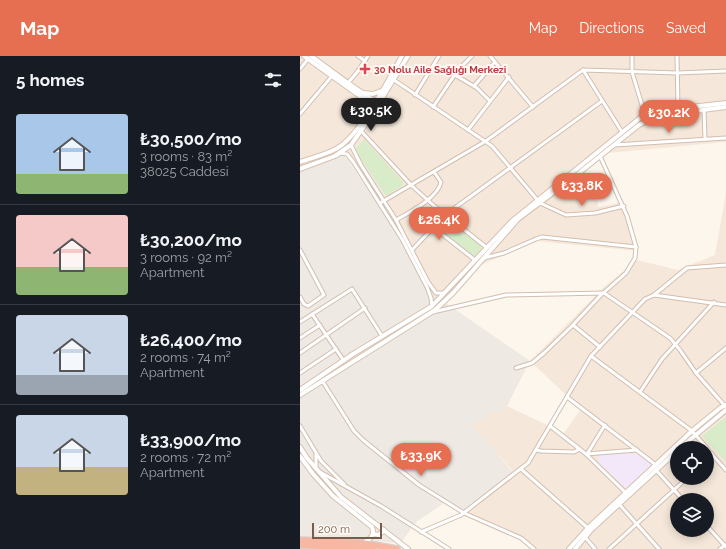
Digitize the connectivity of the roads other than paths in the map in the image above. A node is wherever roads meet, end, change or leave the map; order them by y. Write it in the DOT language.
graph roads {
  1 [pos="321,56"];
  2 [pos="358,56"];
  3 [pos="368,56"];
  4 [pos="402,56"];
  5 [pos="408,56"];
  6 [pos="439,56"];
  7 [pos="472,56"];
  8 [pos="490,56"];
  9 [pos="632,56"];
  10 [pos="678,56"];
  11 [pos="308,57"];
  12 [pos="318,61"];
  13 [pos="365,61"];
  14 [pos="495,62"];
  15 [pos="300,69"];
  16 [pos="583,70"];
  17 [pos="726,71"];
  18 [pos="632,72"];
  19 [pos="678,73"];
  20 [pos="455,75"];
  21 [pos="332,76"];
  22 [pos="509,77"];
  23 [pos="394,80"];
  24 [pos="348,83"];
  25 [pos="474,86"];
  26 [pos="382,91"];
  27 [pos="361,94"];
  28 [pos="415,94"];
  29 [pos="602,101"];
  30 [pos="490,102"];
  31 [pos="726,103"];
  32 [pos="376,105"];
  33 [pos="300,107"];
  34 [pos="433,107"];
  35 [pos="533,107"];
  36 [pos="726,107"];
  37 [pos="678,108"];
  38 [pos="304,110"];
  39 [pos="704,110"];
  40 [pos="300,114"];
  41 [pos="645,115"];
  42 [pos="365,117"];
  43 [pos="468,130"];
  44 [pos="361,131"];
  45 [pos="622,132"];
  46 [pos="726,138"];
  47 [pos="705,139"];
  48 [pos="486,141"];
  49 [pos="351,145"];
  50 [pos="613,146"];
  51 [pos="340,153"];
  52 [pos="600,156"];
  53 [pos="300,162"];
  54 [pos="510,168"];
  55 [pos="300,169"];
  56 [pos="434,172"];
  57 [pos="411,185"];
  58 [pos="385,200"];
  59 [pos="428,201"];
  60 [pos="539,202"];
  61 [pos="380,203"];
  62 [pos="624,206"];
  63 [pos="416,208"];
  64 [pos="445,215"];
  65 [pos="396,220"];
  66 [pos="433,227"];
  67 [pos="486,247"];
  68 [pos="636,247"];
  69 [pos="300,250"];
  70 [pos="412,250"];
  71 [pos="483,258"];
  72 [pos="475,260"];
  73 [pos="726,265"];
  74 [pos="428,290"];
  75 [pos="433,290"];
  76 [pos="446,293"];
  77 [pos="604,293"];
  78 [pos="654,295"];
  79 [pos="300,297"];
  80 [pos="714,302"];
  81 [pos="726,305"];
  82 [pos="432,306"];
  83 [pos="365,308"];
  84 [pos="433,312"];
  85 [pos="632,313"];
  86 [pos="312,314"];
  87 [pos="300,322"];
  88 [pos="320,325"];
  89 [pos="573,325"];
  90 [pos="326,334"];
  91 [pos="382,336"];
  92 [pos="300,338"];
  93 [pos="676,344"];
  94 [pos="600,347"];
  95 [pos="726,348"];
  96 [pos="336,349"];
  97 [pos="300,352"];
  98 [pos="591,356"];
  99 [pos="344,360"];
  100 [pos="516,368"];
  101 [pos="300,373"];
  102 [pos="696,373"];
  103 [pos="323,382"];
  104 [pos="300,390"];
  105 [pos="640,392"];
  106 [pos="300,395"];
  107 [pos="568,397"];
  108 [pos="725,409"];
  109 [pos="605,425"];
  110 [pos="300,426"];
  111 [pos="550,426"];
  112 [pos="693,433"];
  113 [pos="686,441"];
  114 [pos="700,441"];
  115 [pos="300,447"];
  116 [pos="578,448"];
  117 [pos="536,450"];
  118 [pos="637,450"];
  119 [pos="316,453"];
  120 [pos="586,454"];
  121 [pos="300,456"];
  122 [pos="714,456"];
  123 [pos="670,457"];
  124 [pos="656,465"];
  125 [pos="317,469"];
  126 [pos="521,469"];
  127 [pos="656,470"];
  128 [pos="726,470"];
  129 [pos="679,485"];
  130 [pos="346,487"];
  131 [pos="674,490"];
  132 [pos="626,493"];
  133 [pos="677,493"];
  134 [pos="618,503"];
  135 [pos="464,513"];
  136 [pos="636,524"];
  137 [pos="588,528"];
  138 [pos="384,530"];
  139 [pos="421,532"];
  140 [pos="714,533"];
  141 [pos="374,534"];
  142 [pos="585,537"];
  143 [pos="300,540"];
  144 [pos="363,543"];
  145 [pos="300,545"];
  146 [pos="726,545"];
  147 [pos="372,549"];
  148 [pos="397,549"];
  149 [pos="408,549"];
  150 [pos="449,549"];
  151 [pos="534,549"];
  152 [pos="569,549"];
  153 [pos="575,549"];
  154 [pos="596,549"];
  155 [pos="608,549"];
  156 [pos="659,549"];
  157 [pos="720,549"];
  1 -- 12 [label="street"];
  2 -- 13 [label="street"];
  3 -- 13 [label="street"];
  4 -- 26 [label="street"];
  5 -- 23 [label="street"];
  6 -- 28 [label="street"];
  7 -- 20 [label="street"];
  8 -- 14 [label="street"];
  9 -- 18 [label="street"];
  10 -- 19 [label="street"];
  11 -- 12 [label="street"];
  11 -- 15 [label="street"];
  11 -- 21 [label="street"];
  12 -- 24 [label="street"];
  13 -- 24 [label="street"];
  14 -- 22 [label="street"];
  14 -- 25 [label="street"];
  16 -- 18 [label="street"];
  16 -- 29 [label="street"];
  16 -- 35 [label="street"];
  17 -- 19 [label="street"];
  18 -- 19 [label="street"];
  18 -- 41 [label="street"];
  19 -- 37 [label="street"];
  20 -- 25 [label="street"];
  20 -- 34 [label="street"];
  21 -- 27 [label="street"];
  21 -- 38 [label="street"];
  22 -- 30 [label="street"];
  22 -- 35 [label="street"];
  23 -- 28 [label="street"];
  23 -- 32 [label="street"];
  24 -- 27 [label="street"];
  25 -- 30 [label="street"];
  26 -- 27 [label="street"];
  26 -- 32 [label="street"];
  27 -- 32 [label="street"];
  27 -- 42 [label="street"];
  28 -- 34 [label="street"];
  29 -- 45 [label="street"];
  29 -- 54 [label="street"];
  30 -- 43 [label="street"];
  31 -- 37 [label="street"];
  32 -- 42 [label="street"];
  32 -- 44 [label="street"];
  33 -- 38 [label="street"];
  34 -- 43 [label="street"];
  35 -- 48 [label="street"];
  36 -- 39 [label="street"];
  37 -- 41 [label="street"];
  38 -- 40 [label="street"];
  39 -- 47 [label="street"];
  39 -- 50 [label="street"];
  41 -- 45 [label="street"];
  42 -- 53 [label="street"];
  43 -- 48 [label="street"];
  44 -- 49 [label="street"];
  44 -- 57 [label="street"];
  45 -- 60 [label="street"];
  46 -- 47 [label="street"];
  47 -- 50 [label="street"];
  48 -- 54 [label="street"];
  48 -- 56 [label="street"];
  49 -- 51 [label="street"];
  49 -- 58 [label="street"];
  50 -- 52 [label="street"];
  51 -- 55 [label="street"];
  51 -- 61 [label="street"];
  52 -- 60 [label="street"];
  52 -- 62 [label="street"];
  54 -- 60 [label="street"];
  54 -- 64 [label="street"];
  56 -- 57 [label="street"];
  56 -- 59 [label="street"];
  57 -- 58 [label="street"];
  57 -- 59 [label="street"];
  58 -- 61 [label="street"];
  58 -- 65 [label="street"];
  59 -- 63 [label="street"];
  59 -- 64 [label="street"];
  60 -- 62 [label="street"];
  60 -- 67 [label="street"];
  60 -- 71 [label="street"];
  61 -- 74 [label="street"];
  62 -- 68 [label="street"];
  63 -- 65 [label="street"];
  63 -- 66 [label="street"];
  64 -- 66 [label="street"];
  64 -- 67 [label="street"];
  65 -- 70 [label="street"];
  66 -- 70 [label="street"];
  66 -- 72 [label="street"];
  67 -- 72 [label="street"];
  68 -- 71 [label="street"];
  68 -- 77 [label="street"];
  69 -- 79 [label="street"];
  70 -- 75 [label="street"];
  71 -- 84 [label="street"];
  72 -- 76 [label="street"];
  73 -- 78 [label="street"];
  74 -- 75 [label="street"];
  74 -- 82 [label="street"];
  75 -- 76 [label="street"];
  76 -- 82 [label="street"];
  77 -- 84 [label="street"];
  77 -- 85 [label="street"];
  77 -- 89 [label="street"];
  78 -- 80 [label="street"];
  78 -- 85 [label="street"];
  80 -- 81 [label="street"];
  80 -- 93 [label="street"];
  82 -- 91 [label="street"];
  83 -- 86 [label="street"];
  83 -- 90 [label="street"];
  83 -- 91 [label="street"];
  84 -- 103 [label="street"];
  85 -- 93 [label="street"];
  85 -- 94 [label="street"];
  86 -- 87 [label="street"];
  86 -- 88 [label="street"];
  88 -- 90 [label="street"];
  88 -- 92 [label="street"];
  89 -- 94 [label="street"];
  89 -- 100 [label="street"];
  90 -- 96 [label="street"];
  90 -- 97 [label="street"];
  91 -- 99 [label="street"];
  93 -- 102 [label="street"];
  93 -- 105 [label="street"];
  94 -- 98 [label="street"];
  95 -- 102 [label="street"];
  96 -- 99 [label="street"];
  96 -- 101 [label="street"];
  98 -- 105 [label="street"];
  98 -- 107 [label="street"];
  99 -- 104 [label="street"];
  102 -- 108 [label="street"];
  103 -- 106 [label="street"];
  103 -- 135 [label="street"];
  105 -- 112 [label="street"];
  107 -- 109 [label="street"];
  107 -- 111 [label="street"];
  108 -- 112 [label="street"];
  109 -- 118 [label="street"];
  109 -- 120 [label="street"];
  110 -- 119 [label="street"];
  111 -- 116 [label="street"];
  111 -- 117 [label="street"];
  112 -- 113 [label="street"];
  112 -- 114 [label="street"];
  112 -- 124 [label="street"];
  115 -- 125 [label="street"];
  116 -- 117 [label="street"];
  116 -- 120 [label="street"];
  117 -- 126 [label="street"];
  118 -- 120 [label="street"];
  118 -- 124 [label="street"];
  119 -- 125 [label="street"];
  119 -- 130 [label="street"];
  120 -- 132 [label="street"];
  121 -- 141 [label="street"];
  122 -- 128 [label="street"];
  123 -- 127 [label="street"];
  124 -- 132 [label="street"];
  125 -- 130 [label="street"];
  125 -- 138 [label="street"];
  126 -- 135 [label="street"];
  126 -- 137 [label="street"];
  127 -- 131 [label="street"];
  127 -- 134 [label="street"];
  129 -- 131 [label="street"];
  130 -- 139 [label="street"];
  131 -- 133 [label="street"];
  131 -- 136 [label="street"];
  132 -- 134 [label="street"];
  134 -- 136 [label="street"];
  134 -- 137 [label="street"];
  134 -- 142 [label="street"];
  135 -- 139 [label="street"];
  135 -- 151 [label="street"];
  136 -- 155 [label="street"];
  136 -- 156 [label="street"];
  137 -- 152 [label="street"];
  138 -- 141 [label="street"];
  138 -- 149 [label="street"];
  139 -- 150 [label="street"];
  140 -- 146 [label="street"];
  141 -- 144 [label="street"];
  142 -- 153 [label="street"];
  142 -- 154 [label="street"];
  143 -- 144 [label="highway"];
  144 -- 148 [label="highway"];
  145 -- 147 [label="highway"];
  146 -- 157 [label="street"];
}
